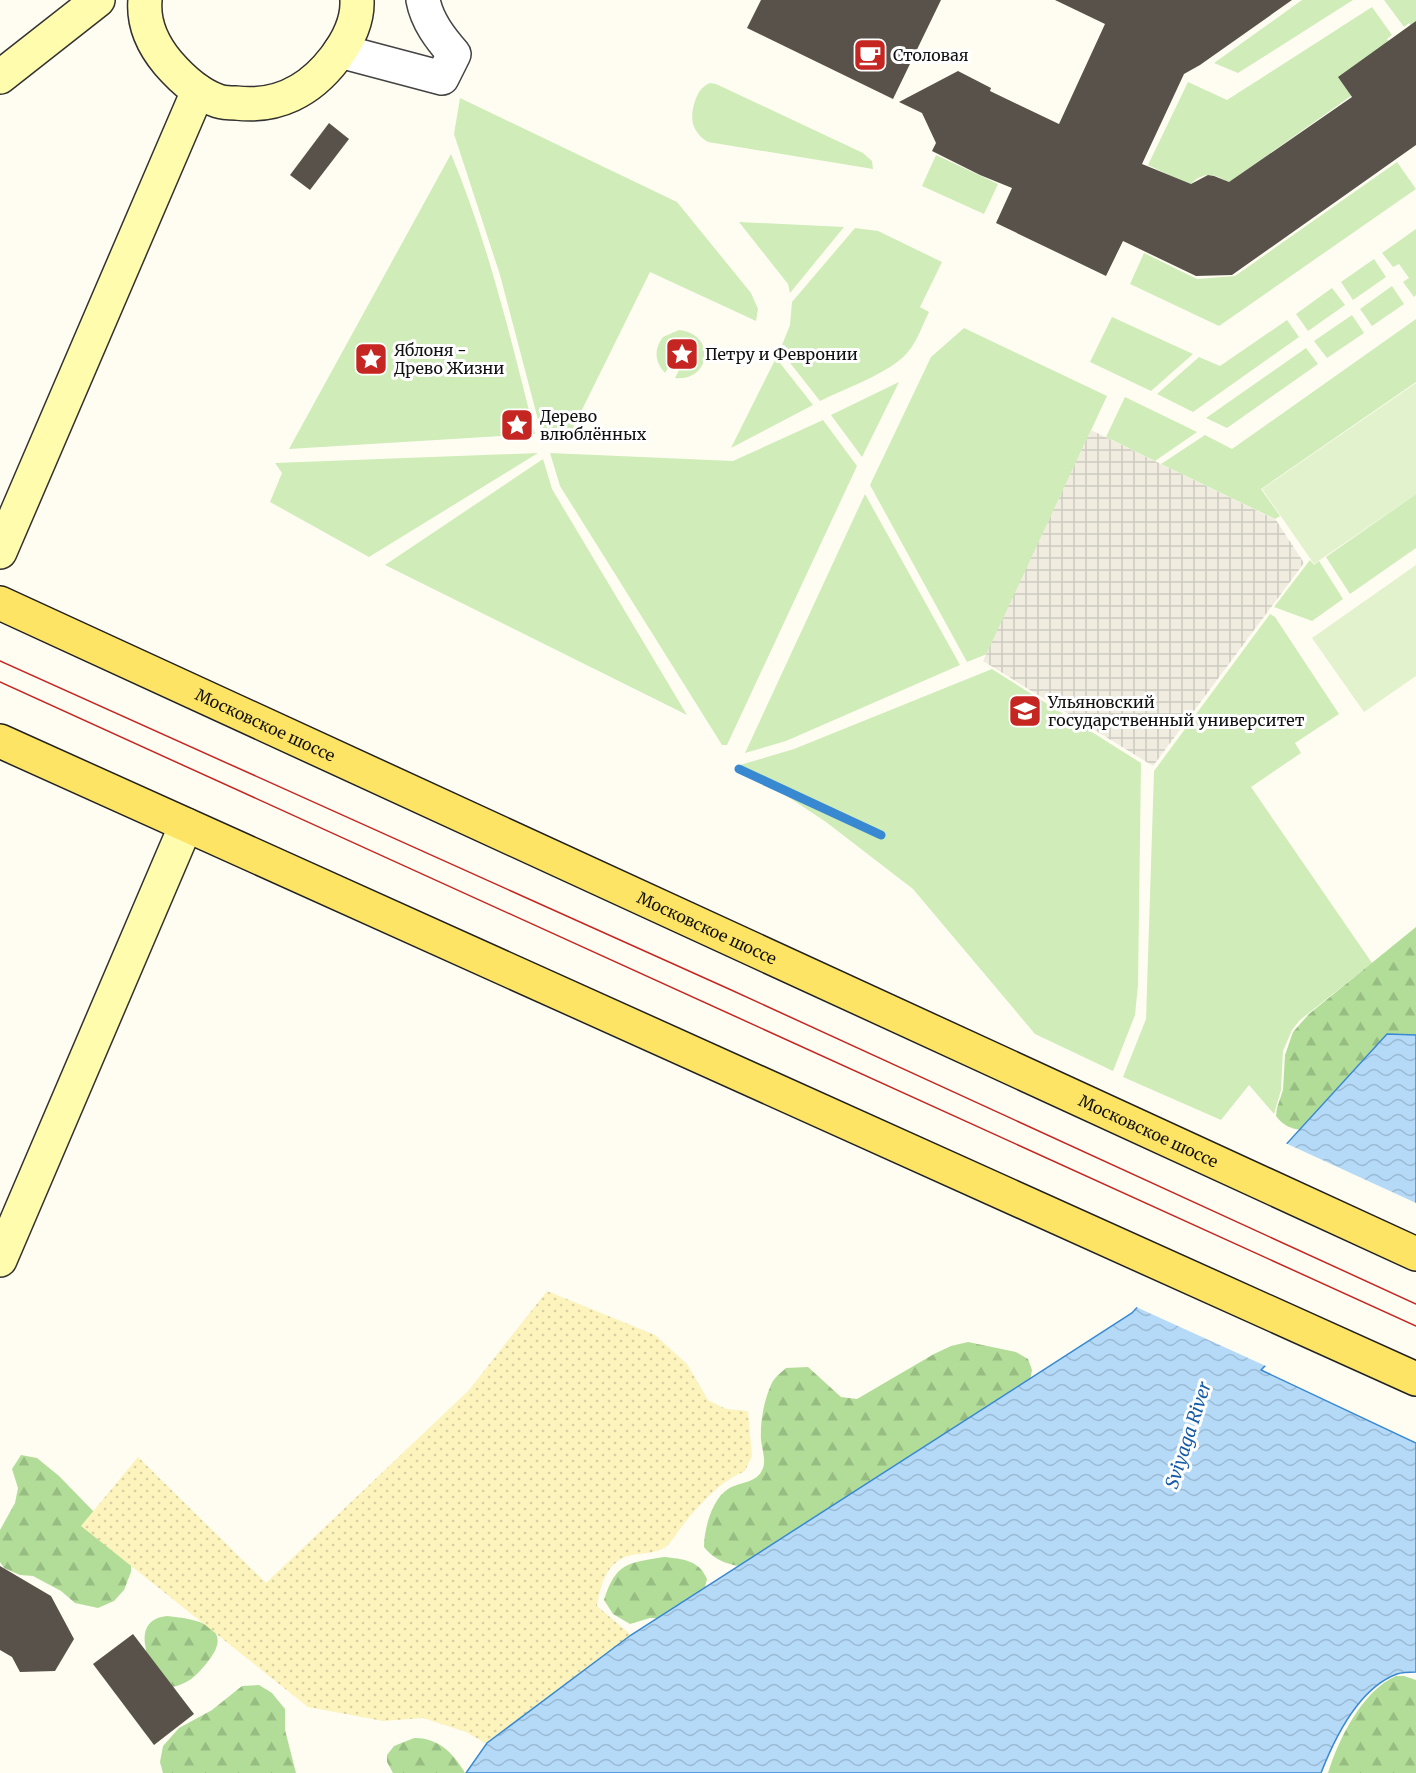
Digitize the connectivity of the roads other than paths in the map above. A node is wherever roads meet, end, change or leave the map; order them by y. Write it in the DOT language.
graph roads {
  1 [pos="98,0"];
  2 [pos="145,0"];
  3 [pos="357,0"];
  4 [pos="423,0"];
  5 [pos="340,51"];
  6 [pos="0,77"];
  7 [pos="198,91"];
  8 [pos="0,552"];
  9 [pos="0,603"];
  10 [pos="0,741"];
  11 [pos="186,825"];
  12 [pos="1416,1254"];
  13 [pos="0,1260"];
  14 [pos="1416,1379"];
  1 -- 6 [label="street"];
  2 -- 7 [label="street"];
  3 -- 5 [label="street"];
  4 -- 5 [label="street"];
  5 -- 7 [label="street"];
  7 -- 8 [label="street"];
  9 -- 12 [label="main road, Московское шоссе"];
  10 -- 11 [label="main road"];
  11 -- 13 [label="street"];
  11 -- 14 [label="main road"];
}
